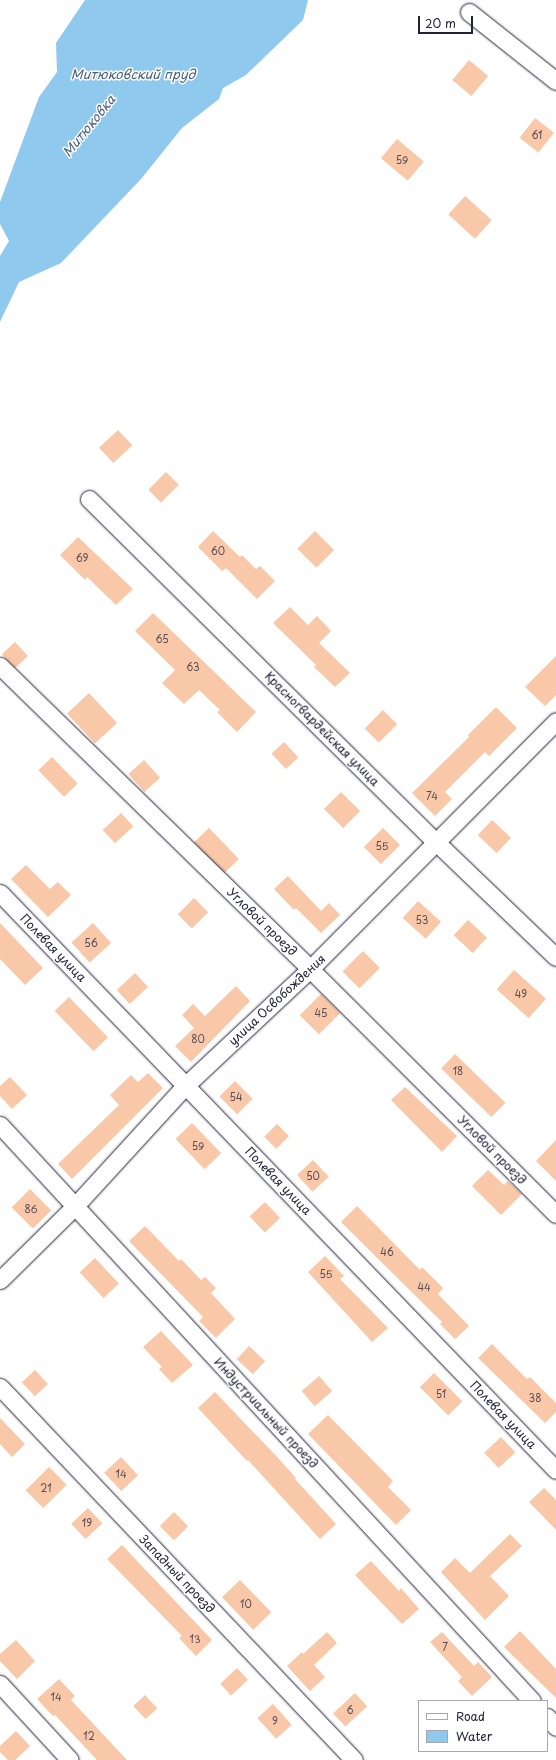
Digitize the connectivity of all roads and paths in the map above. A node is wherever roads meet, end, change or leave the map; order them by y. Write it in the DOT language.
graph roads {
  1 [pos="469,12"];
  2 [pos="556,82"];
  3 [pos="89,499"];
  4 [pos="0,666"];
  5 [pos="556,721"];
  6 [pos="436,842"];
  7 [pos="0,893"];
  8 [pos="556,957"];
  9 [pos="310,969"];
  10 [pos="186,1085"];
  11 [pos="0,1125"];
  12 [pos="75,1206"];
  13 [pos="556,1214"];
  14 [pos="0,1280"];
  15 [pos="0,1387"];
  16 [pos="556,1470"];
  17 [pos="0,1684"];
  18 [pos="531,1700"];
  19 [pos="548,1718"];
  20 [pos="556,1727"];
  21 [pos="70,1760"];
  22 [pos="354,1760"];
  1 -- 2 [label="street"];
  3 -- 6 [label="street, Красногвардейская улица"];
  4 -- 9 [label="street, Угловой проезд"];
  5 -- 6 [label="street, улица Освобождения"];
  6 -- 8 [label="street, Красногвардейская улица"];
  6 -- 9 [label="street, улица Освобождения"];
  7 -- 10 [label="street, Полевая улица"];
  9 -- 10 [label="street, улица Освобождения"];
  9 -- 13 [label="street, Угловой проезд"];
  10 -- 12 [label="street, улица Освобождения"];
  10 -- 16 [label="street, Полевая улица"];
  11 -- 12 [label="street, Индустриальный проезд"];
  12 -- 14 [label="street, улица Освобождения"];
  12 -- 18 [label="street, Индустриальный проезд"];
  15 -- 22 [label="street, Западный проезд"];
  17 -- 21 [label="street"];
  19 -- 20 [label="street"];
}
